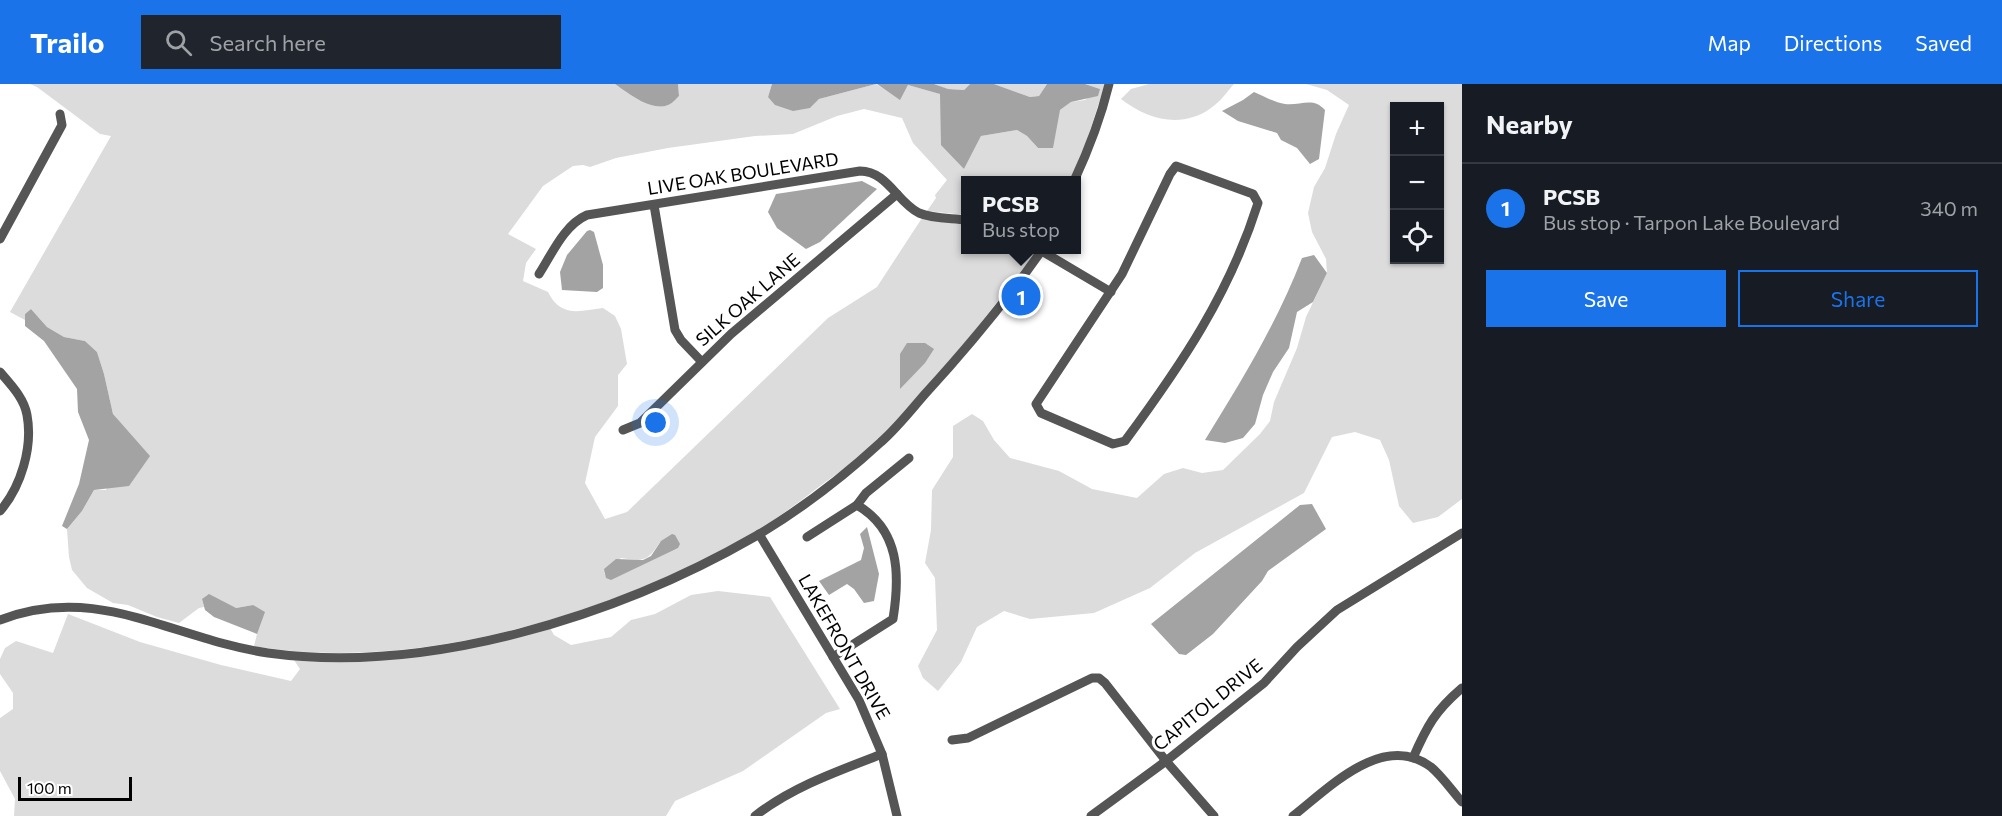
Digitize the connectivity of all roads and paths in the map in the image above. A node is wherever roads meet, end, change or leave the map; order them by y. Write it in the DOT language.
graph roads {
  1 [pos="1109,84"];
  2 [pos="60,114"];
  3 [pos="1076,176"];
  4 [pos="897,194"];
  5 [pos="654,205"];
  6 [pos="961,220"];
  7 [pos="0,239"];
  8 [pos="1039,254"];
  9 [pos="1049,254"];
  10 [pos="539,274"];
  11 [pos="1112,292"];
  12 [pos="702,362"];
  13 [pos="0,372"];
  14 [pos="623,430"];
  15 [pos="909,458"];
  16 [pos="858,506"];
  17 [pos="0,510"];
  18 [pos="1462,533"];
  19 [pos="759,534"];
  20 [pos="807,537"];
  21 [pos="1,618"];
  22 [pos="833,657"];
  23 [pos="1462,688"];
  24 [pos="952,740"];
  25 [pos="882,754"];
  26 [pos="1413,758"];
  27 [pos="1166,761"];
  28 [pos="1462,802"];
  29 [pos="755,816"];
  30 [pos="897,816"];
  31 [pos="1091,816"];
  32 [pos="1214,816"];
  33 [pos="1293,816"];
  1 -- 3 [label="street"];
  2 -- 7 [label="street"];
  4 -- 5 [label="street, LIVE OAK BOULEVARD"];
  4 -- 6 [label="street, LIVE OAK BOULEVARD"];
  4 -- 12 [label="street, SILK OAK LANE"];
  5 -- 10 [label="street, LIVE OAK BOULEVARD"];
  5 -- 12 [label="street"];
  8 -- 19 [label="street"];
  9 -- 11 [label="street"];
  11 -- 11 [label="street"];
  12 -- 14 [label="street, SILK OAK LANE"];
  13 -- 17 [label="street"];
  15 -- 16 [label="street"];
  16 -- 20 [label="street"];
  16 -- 22 [label="street"];
  18 -- 27 [label="street, CAPITOL DRIVE"];
  19 -- 21 [label="street"];
  19 -- 22 [label="street, LAKEFRONT DRIVE"];
  22 -- 25 [label="street, LAKEFRONT DRIVE"];
  23 -- 26 [label="street"];
  24 -- 27 [label="street"];
  25 -- 29 [label="street"];
  25 -- 30 [label="street, LAKEFRONT DRIVE"];
  26 -- 28 [label="street"];
  26 -- 33 [label="street"];
  27 -- 31 [label="street, CAPITOL DRIVE"];
  27 -- 32 [label="street"];
}
